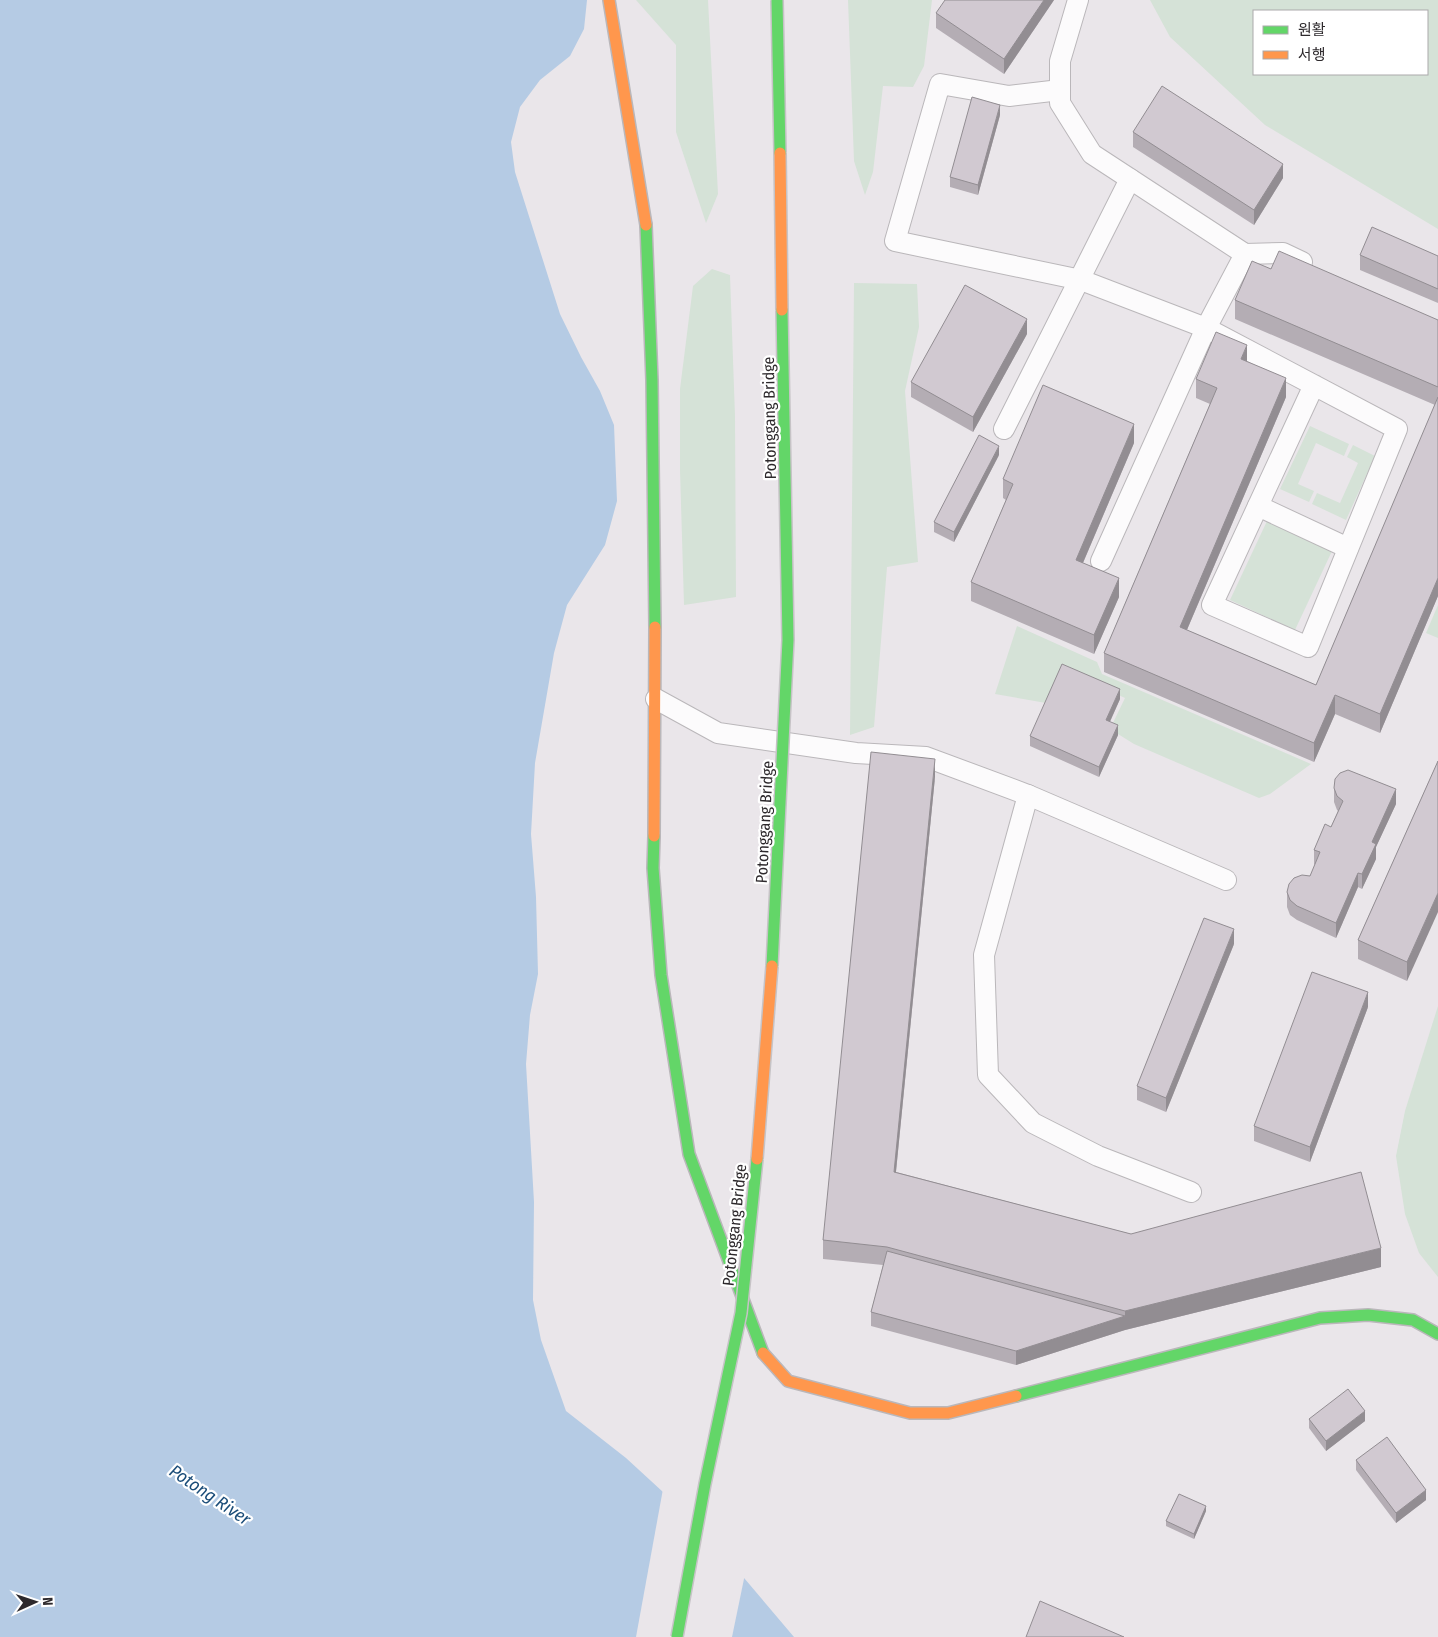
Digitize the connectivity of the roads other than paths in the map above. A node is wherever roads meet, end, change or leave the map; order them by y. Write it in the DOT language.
graph roads {
  1 [pos="609,0"];
  2 [pos="777,0"];
  3 [pos="1078,0"];
  4 [pos="1060,90"];
  5 [pos="1130,179"];
  6 [pos="1245,254"];
  7 [pos="1317,269"];
  8 [pos="1081,280"];
  9 [pos="1206,328"];
  10 [pos="1314,385"];
  11 [pos="1004,429"];
  12 [pos="1258,506"];
  13 [pos="1348,548"];
  14 [pos="1101,561"];
  15 [pos="656,699"];
  16 [pos="1028,795"];
  17 [pos="1226,880"];
  18 [pos="1191,1192"];
  19 [pos="1438,1334"];
  20 [pos="677,1637"];
  1 -- 15 [label="main road"];
  2 -- 20 [label="main road, Potonggang Bridge, bridge"];
  3 -- 4 [label="lane"];
  4 -- 5 [label="lane"];
  4 -- 8 [label="lane"];
  5 -- 6 [label="lane"];
  5 -- 8 [label="lane"];
  6 -- 7 [label="lane"];
  6 -- 9 [label="lane"];
  8 -- 9 [label="lane"];
  8 -- 11 [label="lane"];
  9 -- 10 [label="lane"];
  9 -- 14 [label="lane"];
  10 -- 12 [label="lane"];
  10 -- 13 [label="lane"];
  12 -- 13 [label="lane"];
  12 -- 13 [label="lane"];
  15 -- 16 [label="lane"];
  15 -- 19 [label="main road"];
  16 -- 17 [label="lane"];
  16 -- 18 [label="lane"];
}
